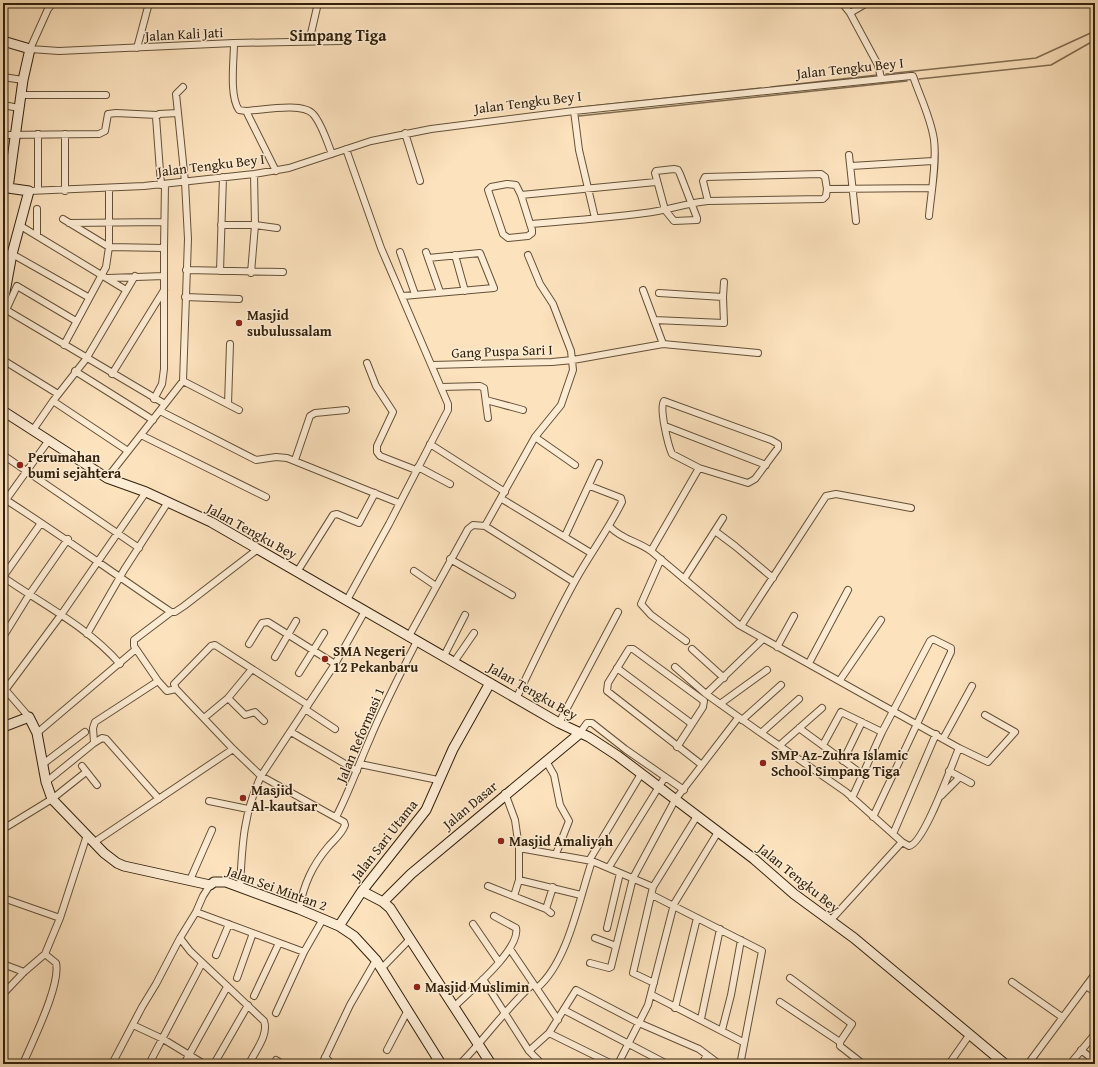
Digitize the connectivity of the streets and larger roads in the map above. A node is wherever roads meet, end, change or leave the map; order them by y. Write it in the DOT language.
graph roads {
  1 [pos="53,3"];
  2 [pos="149,3"];
  3 [pos="318,3"];
  4 [pos="842,3"];
  5 [pos="867,3"];
  6 [pos="850,14"];
  7 [pos="340,41"];
  8 [pos="3,42"];
  9 [pos="309,42"];
  10 [pos="234,43"];
  11 [pos="137,48"];
  12 [pos="30,49"];
  13 [pos="3,77"];
  14 [pos="881,78"];
  15 [pos="23,80"];
  16 [pos="183,87"];
  17 [pos="21,95"];
  18 [pos="106,95"];
  19 [pos="3,105"];
  20 [pos="19,108"];
  21 [pos="246,111"];
  22 [pos="574,111"];
  23 [pos="178,113"];
  24 [pos="157,115"];
  25 [pos="3,134"];
  26 [pos="38,134"];
  27 [pos="65,134"];
  28 [pos="405,134"];
  29 [pos="14,136"];
  30 [pos="346,148"];
  31 [pos="332,154"];
  32 [pos="849,155"];
  33 [pos="934,161"];
  34 [pos="851,166"];
  35 [pos="276,171"];
  36 [pos="254,174"];
  37 [pos="223,177"];
  38 [pos="420,181"];
  39 [pos="185,182"];
  40 [pos="656,182"];
  41 [pos="163,184"];
  42 [pos="853,187"];
  43 [pos="5,188"];
  44 [pos="587,188"];
  45 [pos="931,188"];
  46 [pos="109,189"];
  47 [pos="827,189"];
  48 [pos="33,190"];
  49 [pos="65,191"];
  50 [pos="521,195"];
  51 [pos="708,201"];
  52 [pos="692,202"];
  53 [pos="37,209"];
  54 [pos="665,210"];
  55 [pos="929,216"];
  56 [pos="595,218"];
  57 [pos="856,221"];
  58 [pos="108,222"];
  59 [pos="164,222"];
  60 [pos="530,224"];
  61 [pos="19,225"];
  62 [pos="221,225"];
  63 [pos="255,225"];
  64 [pos="277,228"];
  65 [pos="37,235"];
  66 [pos="109,247"];
  67 [pos="164,248"];
  68 [pos="400,252"];
  69 [pos="12,254"];
  70 [pos="455,255"];
  71 [pos="528,255"];
  72 [pos="186,270"];
  73 [pos="220,271"];
  74 [pos="283,272"];
  75 [pos="251,273"];
  76 [pos="102,274"];
  77 [pos="135,276"];
  78 [pos="164,276"];
  79 [pos="108,278"];
  80 [pos="724,282"];
  81 [pos="126,290"];
  82 [pos="164,290"];
  83 [pos="643,290"];
  84 [pos="465,291"];
  85 [pos="440,292"];
  86 [pos="659,293"];
  87 [pos="415,294"];
  88 [pos="403,296"];
  89 [pos="88,297"];
  90 [pos="185,297"];
  91 [pos="723,297"];
  92 [pos="239,299"];
  93 [pos="4,307"];
  94 [pos="654,320"];
  95 [pos="76,321"];
  96 [pos="230,344"];
  97 [pos="663,344"];
  98 [pos="64,345"];
  99 [pos="758,353"];
  100 [pos="86,359"];
  101 [pos="3,360"];
  102 [pos="573,360"];
  103 [pos="367,363"];
  104 [pos="432,365"];
  105 [pos="75,370"];
  106 [pos="112,374"];
  107 [pos="183,381"];
  108 [pos="442,387"];
  109 [pos="58,394"];
  110 [pos="154,399"];
  111 [pos="486,400"];
  112 [pos="53,401"];
  113 [pos="165,404"];
  114 [pos="228,404"];
  115 [pos="3,410"];
  116 [pos="239,410"];
  117 [pos="346,410"];
  118 [pos="523,410"];
  119 [pos="160,411"];
  120 [pos="488,418"];
  121 [pos="153,420"];
  122 [pos="665,426"];
  123 [pos="33,430"];
  124 [pos="141,435"];
  125 [pos="535,437"];
  126 [pos="49,440"];
  127 [pos="430,444"];
  128 [pos="128,451"];
  129 [pos="3,455"];
  130 [pos="295,460"];
  131 [pos="599,463"];
  132 [pos="575,465"];
  133 [pos="766,465"];
  134 [pos="417,468"];
  135 [pos="700,468"];
  136 [pos="26,471"];
  137 [pos="107,478"];
  138 [pos="450,484"];
  139 [pos="590,486"];
  140 [pos="146,492"];
  141 [pos="505,492"];
  142 [pos="375,493"];
  143 [pos="266,497"];
  144 [pos="502,498"];
  145 [pos="4,500"];
  146 [pos="168,502"];
  147 [pos="399,503"];
  148 [pos="911,508"];
  149 [pos="723,518"];
  150 [pos="41,523"];
  151 [pos="486,526"];
  152 [pos="610,526"];
  153 [pos="715,531"];
  154 [pos="118,532"];
  155 [pos="564,536"];
  156 [pos="68,540"];
  157 [pos="139,548"];
  158 [pos="258,549"];
  159 [pos="651,551"];
  160 [pos="591,553"];
  161 [pos="450,559"];
  162 [pos="661,559"];
  163 [pos="98,561"];
  164 [pos="414,571"];
  165 [pos="297,572"];
  166 [pos="3,577"];
  167 [pos="120,578"];
  168 [pos="773,578"];
  169 [pos="684,580"];
  170 [pos="574,582"];
  171 [pos="436,586"];
  172 [pos="848,590"];
  173 [pos="29,595"];
  174 [pos="512,595"];
  175 [pos="347,600"];
  176 [pos="365,611"];
  177 [pos="171,612"];
  178 [pos="618,612"];
  179 [pos="61,615"];
  180 [pos="465,616"];
  181 [pos="794,616"];
  182 [pos="881,620"];
  183 [pos="296,621"];
  184 [pos="741,626"];
  185 [pos="324,633"];
  186 [pos="474,633"];
  187 [pos="87,634"];
  188 [pos="288,634"];
  189 [pos="409,636"];
  190 [pos="3,637"];
  191 [pos="763,639"];
  192 [pos="417,641"];
  193 [pos="686,641"];
  194 [pos="249,644"];
  195 [pos="777,646"];
  196 [pos="692,649"];
  197 [pos="136,650"];
  198 [pos="312,650"];
  199 [pos="444,656"];
  200 [pos="275,657"];
  201 [pos="454,662"];
  202 [pos="809,663"];
  203 [pos="120,664"];
  204 [pos="335,664"];
  205 [pos="676,667"];
  206 [pos="617,668"];
  207 [pos="252,669"];
  208 [pos="767,670"];
  209 [pos="299,673"];
  210 [pos="724,678"];
  211 [pos="840,680"];
  212 [pos="158,681"];
  213 [pos="490,683"];
  214 [pos="781,685"];
  215 [pos="972,686"];
  216 [pos="4,688"];
  217 [pos="176,689"];
  218 [pos="706,694"];
  219 [pos="228,698"];
  220 [pos="516,699"];
  221 [pos="799,699"];
  222 [pos="720,704"];
  223 [pos="306,707"];
  224 [pos="822,708"];
  225 [pos="894,711"];
  226 [pos="985,715"];
  227 [pos="29,717"];
  228 [pos="204,718"];
  229 [pos="740,719"];
  230 [pos="264,721"];
  231 [pos="862,722"];
  232 [pos="558,723"];
  233 [pos="692,724"];
  234 [pos="917,724"];
  235 [pos="3,727"];
  236 [pos="799,728"];
  237 [pos="335,729"];
  238 [pos="85,732"];
  239 [pos="291,732"];
  240 [pos="882,732"];
  241 [pos="37,733"];
  242 [pos="761,733"];
  243 [pos="579,734"];
  244 [pos="936,734"];
  245 [pos="943,738"];
  246 [pos="94,743"];
  247 [pos="780,745"];
  248 [pos="823,746"];
  249 [pos="677,747"];
  250 [pos="959,748"];
  251 [pos="233,749"];
  252 [pos="546,761"];
  253 [pos="843,761"];
  254 [pos="43,764"];
  255 [pos="360,764"];
  256 [pos="702,765"];
  257 [pos="82,766"];
  258 [pos="357,771"];
  259 [pos="949,771"];
  260 [pos="86,772"];
  261 [pos="642,774"];
  262 [pos="862,775"];
  263 [pos="262,776"];
  264 [pos="665,777"];
  265 [pos="960,777"];
  266 [pos="438,780"];
  267 [pos="46,782"];
  268 [pos="971,783"];
  269 [pos="97,785"];
  270 [pos="658,787"];
  271 [pos="684,790"];
  272 [pos="505,793"];
  273 [pos="852,798"];
  274 [pos="938,798"];
  275 [pos="52,799"];
  276 [pos="159,799"];
  277 [pos="675,800"];
  278 [pos="209,801"];
  279 [pos="248,809"];
  280 [pos="696,816"];
  281 [pos="873,816"];
  282 [pos="336,817"];
  283 [pos="3,829"];
  284 [pos="212,830"];
  285 [pos="718,832"];
  286 [pos="893,834"];
  287 [pos="87,835"];
  288 [pos="902,842"];
  289 [pos="93,843"];
  290 [pos="519,848"];
  291 [pos="556,854"];
  292 [pos="592,861"];
  293 [pos="609,867"];
  294 [pos="620,873"];
  295 [pos="633,878"];
  296 [pos="190,880"];
  297 [pos="519,880"];
  298 [pos="210,885"];
  299 [pos="488,886"];
  300 [pos="553,887"];
  301 [pos="653,887"];
  302 [pos="240,888"];
  303 [pos="362,891"];
  304 [pos="581,895"];
  305 [pos="652,895"];
  306 [pos="514,896"];
  307 [pos="3,899"];
  308 [pos="383,902"];
  309 [pos="674,904"];
  310 [pos="299,909"];
  311 [pos="546,909"];
  312 [pos="196,912"];
  313 [pos="551,913"];
  314 [pos="494,916"];
  315 [pos="60,918"];
  316 [pos="697,918"];
  317 [pos="323,919"];
  318 [pos="830,921"];
  319 [pos="228,924"];
  320 [pos="473,924"];
  321 [pos="339,926"];
  322 [pos="607,928"];
  323 [pos="720,929"];
  324 [pos="253,933"];
  325 [pos="180,938"];
  326 [pos="595,938"];
  327 [pos="410,939"];
  328 [pos="741,940"];
  329 [pos="279,943"];
  330 [pos="616,946"];
  331 [pos="510,949"];
  332 [pos="304,952"];
  333 [pos="45,954"];
  334 [pos="216,955"];
  335 [pos="376,960"];
  336 [pos="499,962"];
  337 [pos="202,963"];
  338 [pos="590,963"];
  339 [pos="3,964"];
  340 [pos="381,969"];
  341 [pos="24,972"];
  342 [pos="1095,974"];
  343 [pos="237,978"];
  344 [pos="790,978"];
  345 [pos="483,979"];
  346 [pos="1012,982"];
  347 [pos="654,983"];
  348 [pos="535,986"];
  349 [pos="1086,986"];
  350 [pos="227,987"];
  351 [pos="1095,992"];
  352 [pos="3,994"];
  353 [pos="652,995"];
  354 [pos="254,996"];
  355 [pos="780,1002"];
  356 [pos="248,1005"];
  357 [pos="455,1006"];
  358 [pos="675,1008"];
  359 [pos="408,1010"];
  360 [pos="564,1010"];
  361 [pos="505,1012"];
  362 [pos="276,1013"];
  363 [pos="1062,1017"];
  364 [pos="701,1019"];
  365 [pos="558,1020"];
  366 [pos="639,1023"];
  367 [pos="133,1025"];
  368 [pos="722,1030"];
  369 [pos="549,1033"];
  370 [pos="970,1034"];
  371 [pos="1095,1034"];
  372 [pos="163,1039"];
  373 [pos="743,1042"];
  374 [pos="840,1042"];
  375 [pos="478,1045"];
  376 [pos="628,1045"];
  377 [pos="387,1050"];
  378 [pos="1081,1050"];
  379 [pos="529,1051"];
  380 [pos="707,1055"];
  381 [pos="188,1056"];
  382 [pos="325,1057"];
  383 [pos="276,1060"];
  384 [pos="741,1060"];
  385 [pos="1095,1061"];
  386 [pos="23,1064"];
  387 [pos="112,1064"];
  388 [pos="149,1064"];
  389 [pos="184,1064"];
  390 [pos="204,1064"];
  391 [pos="214,1064"];
  392 [pos="249,1064"];
  393 [pos="283,1064"];
  394 [pos="322,1064"];
  395 [pos="332,1064"];
  396 [pos="442,1064"];
  397 [pos="460,1064"];
  398 [pos="491,1064"];
  399 [pos="542,1064"];
  400 [pos="612,1064"];
  401 [pos="618,1064"];
  402 [pos="667,1064"];
  403 [pos="702,1064"];
  404 [pos="720,1064"];
  405 [pos="863,1064"];
  406 [pos="949,1064"];
  407 [pos="1005,1064"];
  408 [pos="1028,1064"];
  409 [pos="1070,1064"];
  1 -- 12 [label="street"];
  2 -- 11 [label="street"];
  3 -- 9 [label="street"];
  4 -- 6 [label="street"];
  5 -- 6 [label="street"];
  6 -- 14 [label="street"];
  7 -- 9 [label="street, Jalan Kali Jati"];
  8 -- 12 [label="street"];
  9 -- 10 [label="street, Jalan Kali Jati"];
  10 -- 11 [label="street, Jalan Kali Jati"];
  10 -- 21 [label="street"];
  11 -- 12 [label="street, Jalan Kali Jati"];
  12 -- 15 [label="street, Jalan Tengku Bey I"];
  13 -- 15 [label="street"];
  14 -- 22 [label="street, Jalan Tengku Bey I"];
  14 -- 33 [label="street, Jalan Tengku Bey I"];
  15 -- 17 [label="street, Jalan Tengku Bey I"];
  16 -- 23 [label="street"];
  17 -- 18 [label="street"];
  17 -- 20 [label="street, Jalan Tengku Bey I"];
  19 -- 20 [label="street"];
  20 -- 29 [label="street, Jalan Tengku Bey I"];
  21 -- 31 [label="street"];
  21 -- 35 [label="street"];
  22 -- 28 [label="street, Jalan Tengku Bey I"];
  22 -- 44 [label="street"];
  23 -- 24 [label="street"];
  23 -- 39 [label="street"];
  24 -- 27 [label="street"];
  24 -- 41 [label="street"];
  25 -- 29 [label="street"];
  26 -- 27 [label="street"];
  26 -- 29 [label="street"];
  26 -- 48 [label="street"];
  27 -- 49 [label="street"];
  28 -- 30 [label="street, Jalan Tengku Bey I"];
  28 -- 38 [label="street"];
  29 -- 43 [label="street, Jalan Tengku Bey I"];
  30 -- 31 [label="street, Jalan Tengku Bey I"];
  30 -- 88 [label="street"];
  31 -- 35 [label="street, Jalan Tengku Bey I"];
  32 -- 34 [label="street"];
  33 -- 34 [label="street"];
  33 -- 45 [label="street, Jalan Tengku Bey I"];
  34 -- 42 [label="street"];
  35 -- 36 [label="street, Jalan Tengku Bey I"];
  36 -- 37 [label="street, Jalan Tengku Bey I"];
  36 -- 63 [label="street"];
  37 -- 39 [label="street, Jalan Tengku Bey I"];
  37 -- 62 [label="street"];
  39 -- 41 [label="street, Jalan Tengku Bey I"];
  39 -- 72 [label="street"];
  40 -- 44 [label="street"];
  40 -- 52 [label="street"];
  40 -- 54 [label="street"];
  41 -- 46 [label="street, Jalan Tengku Bey I"];
  41 -- 59 [label="street"];
  42 -- 45 [label="street"];
  42 -- 47 [label="street"];
  42 -- 57 [label="street"];
  43 -- 48 [label="street, Jalan Tengku Bey I"];
  44 -- 50 [label="street"];
  44 -- 56 [label="street"];
  45 -- 55 [label="street, Jalan Tengku Bey I"];
  46 -- 49 [label="street, Jalan Tengku Bey I"];
  46 -- 58 [label="street"];
  47 -- 51 [label="street"];
  47 -- 51 [label="street"];
  48 -- 49 [label="street, Jalan Tengku Bey I"];
  48 -- 61 [label="street"];
  50 -- 60 [label="street"];
  50 -- 60 [label="street"];
  51 -- 52 [label="street"];
  52 -- 54 [label="street"];
  52 -- 54 [label="street"];
  53 -- 65 [label="street"];
  54 -- 56 [label="street"];
  56 -- 60 [label="street"];
  58 -- 59 [label="street"];
  58 -- 66 [label="street"];
  58 -- 66 [label="street"];
  59 -- 67 [label="street"];
  61 -- 65 [label="street"];
  61 -- 69 [label="street"];
  62 -- 63 [label="street"];
  62 -- 73 [label="street"];
  63 -- 64 [label="street"];
  63 -- 75 [label="street"];
  65 -- 76 [label="street"];
  66 -- 67 [label="street"];
  66 -- 76 [label="street"];
  67 -- 78 [label="street"];
  68 -- 87 [label="street"];
  69 -- 89 [label="street"];
  69 -- 93 [label="street"];
  70 -- 84 [label="street"];
  70 -- 84 [label="street"];
  70 -- 85 [label="street"];
  71 -- 102 [label="street"];
  72 -- 73 [label="street"];
  72 -- 90 [label="street"];
  73 -- 75 [label="street"];
  74 -- 75 [label="street"];
  76 -- 79 [label="street"];
  76 -- 89 [label="street"];
  77 -- 78 [label="street"];
  77 -- 79 [label="street"];
  77 -- 81 [label="street"];
  78 -- 82 [label="street"];
  79 -- 81 [label="street"];
  80 -- 91 [label="street"];
  81 -- 100 [label="street"];
  82 -- 106 [label="street"];
  82 -- 110 [label="street"];
  83 -- 94 [label="street"];
  84 -- 85 [label="street"];
  85 -- 87 [label="street"];
  86 -- 91 [label="street"];
  87 -- 88 [label="street"];
  88 -- 104 [label="street"];
  89 -- 95 [label="street"];
  90 -- 92 [label="street"];
  90 -- 107 [label="street"];
  91 -- 94 [label="street"];
  93 -- 95 [label="street"];
  93 -- 98 [label="street"];
  94 -- 97 [label="street"];
  95 -- 98 [label="street"];
  96 -- 114 [label="street"];
  97 -- 99 [label="street, Gang Puspa Sari I"];
  97 -- 102 [label="street, Gang Puspa Sari I"];
  98 -- 100 [label="street"];
  100 -- 105 [label="street"];
  100 -- 106 [label="street"];
  101 -- 109 [label="street"];
  102 -- 104 [label="street, Gang Puspa Sari I"];
  102 -- 125 [label="street"];
  103 -- 134 [label="street"];
  104 -- 108 [label="street"];
  105 -- 109 [label="street"];
  105 -- 121 [label="street"];
  106 -- 110 [label="street"];
  107 -- 113 [label="street"];
  107 -- 114 [label="street"];
  108 -- 111 [label="street"];
  108 -- 127 [label="street"];
  109 -- 112 [label="street"];
  110 -- 113 [label="street"];
  111 -- 118 [label="street"];
  111 -- 120 [label="street"];
  112 -- 123 [label="street"];
  112 -- 128 [label="street"];
  113 -- 119 [label="street"];
  114 -- 116 [label="street"];
  115 -- 123 [label="street, Jalan Tengku Bey"];
  117 -- 130 [label="street"];
  119 -- 121 [label="street"];
  119 -- 130 [label="street"];
  121 -- 124 [label="street"];
  122 -- 133 [label="street"];
  122 -- 133 [label="street"];
  122 -- 135 [label="street"];
  123 -- 126 [label="street, Jalan Tengku Bey"];
  124 -- 128 [label="street"];
  124 -- 143 [label="street"];
  125 -- 132 [label="street"];
  125 -- 141 [label="street"];
  126 -- 136 [label="street"];
  126 -- 137 [label="street, Jalan Tengku Bey"];
  127 -- 134 [label="street"];
  127 -- 141 [label="street"];
  128 -- 137 [label="street"];
  129 -- 136 [label="street"];
  130 -- 142 [label="street"];
  131 -- 139 [label="street"];
  133 -- 135 [label="street"];
  134 -- 138 [label="street"];
  134 -- 147 [label="street"];
  135 -- 159 [label="street"];
  136 -- 145 [label="street"];
  136 -- 154 [label="street"];
  137 -- 140 [label="street, Jalan Tengku Bey"];
  139 -- 152 [label="street"];
  139 -- 155 [label="street"];
  140 -- 146 [label="street, Jalan Tengku Bey"];
  140 -- 154 [label="street"];
  141 -- 144 [label="street"];
  142 -- 147 [label="street"];
  142 -- 165 [label="street"];
  144 -- 151 [label="street"];
  144 -- 155 [label="street"];
  145 -- 150 [label="street"];
  146 -- 157 [label="street"];
  146 -- 158 [label="street, Jalan Tengku Bey"];
  147 -- 175 [label="street"];
  148 -- 168 [label="street"];
  149 -- 153 [label="street"];
  150 -- 156 [label="street"];
  150 -- 166 [label="street"];
  151 -- 161 [label="street"];
  151 -- 170 [label="street"];
  152 -- 159 [label="street"];
  152 -- 160 [label="street"];
  153 -- 168 [label="street"];
  153 -- 169 [label="street"];
  154 -- 157 [label="street"];
  154 -- 163 [label="street"];
  155 -- 160 [label="street"];
  156 -- 163 [label="street"];
  156 -- 173 [label="street"];
  157 -- 167 [label="street"];
  158 -- 165 [label="street, Jalan Tengku Bey"];
  158 -- 177 [label="street"];
  159 -- 162 [label="street"];
  160 -- 170 [label="street"];
  161 -- 171 [label="street"];
  161 -- 174 [label="street"];
  162 -- 169 [label="street"];
  162 -- 193 [label="street"];
  163 -- 167 [label="street"];
  163 -- 179 [label="street"];
  164 -- 171 [label="street"];
  165 -- 175 [label="street, Jalan Tengku Bey"];
  166 -- 173 [label="street"];
  167 -- 177 [label="street"];
  167 -- 187 [label="street"];
  168 -- 184 [label="street"];
  169 -- 184 [label="street"];
  170 -- 220 [label="street"];
  171 -- 189 [label="street"];
  172 -- 202 [label="street"];
  173 -- 179 [label="street"];
  173 -- 190 [label="street"];
  175 -- 176 [label="street, Jalan Tengku Bey"];
  176 -- 189 [label="street, Jalan Tengku Bey"];
  176 -- 204 [label="street"];
  177 -- 197 [label="street"];
  178 -- 232 [label="street"];
  179 -- 187 [label="street"];
  179 -- 216 [label="street"];
  180 -- 199 [label="street"];
  181 -- 195 [label="street"];
  182 -- 211 [label="street"];
  183 -- 188 [label="street"];
  184 -- 191 [label="street"];
  185 -- 198 [label="street"];
  186 -- 201 [label="street"];
  187 -- 203 [label="street"];
  188 -- 194 [label="street"];
  188 -- 198 [label="street"];
  188 -- 200 [label="street"];
  189 -- 192 [label="street, Jalan Tengku Bey"];
  191 -- 195 [label="street"];
  191 -- 210 [label="street"];
  192 -- 199 [label="street, Jalan Tengku Bey"];
  192 -- 255 [label="street, Jalan Reformasi 1"];
  195 -- 202 [label="street"];
  196 -- 210 [label="street"];
  197 -- 203 [label="street"];
  197 -- 212 [label="street"];
  198 -- 204 [label="street"];
  198 -- 209 [label="street"];
  199 -- 201 [label="street, Jalan Tengku Bey"];
  201 -- 213 [label="street, Jalan Tengku Bey"];
  202 -- 211 [label="street"];
  203 -- 241 [label="street"];
  204 -- 223 [label="street"];
  205 -- 218 [label="street"];
  206 -- 233 [label="street"];
  206 -- 233 [label="street"];
  206 -- 249 [label="street"];
  207 -- 217 [label="street"];
  207 -- 219 [label="street"];
  207 -- 223 [label="street"];
  208 -- 222 [label="street"];
  210 -- 218 [label="street"];
  211 -- 225 [label="street"];
  212 -- 217 [label="street"];
  212 -- 246 [label="street"];
  213 -- 220 [label="street, Jalan Tengku Bey"];
  213 -- 266 [label="street, Jalan Sari Utama"];
  214 -- 229 [label="street"];
  215 -- 245 [label="street"];
  216 -- 227 [label="street"];
  217 -- 228 [label="street"];
  218 -- 222 [label="street"];
  219 -- 228 [label="street"];
  219 -- 230 [label="street"];
  220 -- 232 [label="street, Jalan Tengku Bey"];
  221 -- 242 [label="street"];
  222 -- 229 [label="street"];
  223 -- 237 [label="street"];
  223 -- 239 [label="street"];
  224 -- 236 [label="street"];
  225 -- 234 [label="street"];
  225 -- 234 [label="street"];
  225 -- 240 [label="street"];
  226 -- 250 [label="street"];
  227 -- 235 [label="street"];
  227 -- 241 [label="street, Jalan Sei Mintan 2"];
  228 -- 251 [label="street"];
  229 -- 242 [label="street"];
  229 -- 256 [label="street"];
  231 -- 240 [label="street"];
  231 -- 248 [label="street"];
  231 -- 253 [label="street"];
  232 -- 243 [label="street, Jalan Tengku Bey"];
  233 -- 249 [label="street"];
  234 -- 244 [label="street"];
  234 -- 281 [label="street"];
  236 -- 247 [label="street"];
  236 -- 248 [label="street"];
  238 -- 254 [label="street"];
  239 -- 258 [label="street"];
  239 -- 263 [label="street"];
  240 -- 262 [label="street"];
  241 -- 254 [label="street, Jalan Sei Mintan 2"];
  242 -- 247 [label="street"];
  243 -- 252 [label="street, Jalan Dasar"];
  243 -- 261 [label="street, Jalan Tengku Bey"];
  243 -- 264 [label="street"];
  244 -- 245 [label="street"];
  244 -- 286 [label="street"];
  245 -- 250 [label="street"];
  246 -- 267 [label="street"];
  246 -- 276 [label="street"];
  247 -- 273 [label="street"];
  248 -- 253 [label="street"];
  249 -- 256 [label="street"];
  250 -- 259 [label="street"];
  251 -- 263 [label="street"];
  251 -- 276 [label="street"];
  252 -- 272 [label="street, Jalan Dasar"];
  252 -- 291 [label="street"];
  253 -- 262 [label="street"];
  254 -- 267 [label="street, Jalan Sei Mintan 2"];
  255 -- 258 [label="street, Jalan Reformasi 1"];
  255 -- 266 [label="street"];
  256 -- 271 [label="street"];
  257 -- 260 [label="street"];
  258 -- 282 [label="street, Jalan Reformasi 1"];
  259 -- 265 [label="street"];
  259 -- 274 [label="street"];
  260 -- 269 [label="street"];
  260 -- 275 [label="street"];
  261 -- 270 [label="street, Jalan Tengku Bey"];
  261 -- 292 [label="street"];
  262 -- 273 [label="street"];
  263 -- 279 [label="street"];
  263 -- 282 [label="street"];
  264 -- 270 [label="street"];
  264 -- 271 [label="street"];
  265 -- 268 [label="street"];
  265 -- 274 [label="street"];
  266 -- 303 [label="street, Jalan Sari Utama"];
  267 -- 275 [label="street, Jalan Sei Mintan 2"];
  270 -- 277 [label="street, Jalan Tengku Bey"];
  270 -- 293 [label="street"];
  271 -- 277 [label="street"];
  272 -- 290 [label="street"];
  272 -- 308 [label="street, Jalan Dasar"];
  273 -- 281 [label="street"];
  274 -- 288 [label="street"];
  275 -- 283 [label="street"];
  275 -- 287 [label="street, Jalan Sei Mintan 2"];
  276 -- 289 [label="street"];
  277 -- 280 [label="street, Jalan Tengku Bey"];
  277 -- 295 [label="street"];
  278 -- 279 [label="street"];
  279 -- 302 [label="street"];
  280 -- 285 [label="street, Jalan Tengku Bey"];
  280 -- 301 [label="street"];
  281 -- 286 [label="street"];
  282 -- 310 [label="street"];
  284 -- 296 [label="street"];
  285 -- 309 [label="street"];
  285 -- 318 [label="street, Jalan Tengku Bey"];
  286 -- 288 [label="street"];
  287 -- 289 [label="street, Jalan Sei Mintan 2"];
  287 -- 315 [label="street"];
  288 -- 318 [label="street"];
  289 -- 296 [label="street, Jalan Sei Mintan 2"];
  290 -- 291 [label="street"];
  290 -- 297 [label="street"];
  291 -- 292 [label="street"];
  292 -- 293 [label="street"];
  292 -- 304 [label="street"];
  293 -- 294 [label="street"];
  294 -- 295 [label="street"];
  294 -- 322 [label="street"];
  295 -- 301 [label="street"];
  295 -- 330 [label="street"];
  296 -- 298 [label="street, Jalan Sei Mintan 2"];
  297 -- 300 [label="street"];
  297 -- 306 [label="street"];
  298 -- 302 [label="street, Jalan Sei Mintan 2"];
  298 -- 312 [label="street"];
  299 -- 306 [label="street"];
  300 -- 304 [label="street"];
  300 -- 311 [label="street"];
  301 -- 305 [label="street"];
  302 -- 310 [label="street, Jalan Sei Mintan 2"];
  303 -- 308 [label="street"];
  303 -- 321 [label="street, Jalan Sari Utama"];
  304 -- 348 [label="street"];
  305 -- 309 [label="street"];
  305 -- 347 [label="street"];
  306 -- 311 [label="street"];
  307 -- 315 [label="street"];
  308 -- 327 [label="street"];
  309 -- 316 [label="street"];
  309 -- 347 [label="street"];
  310 -- 317 [label="street, Jalan Sei Mintan 2"];
  311 -- 313 [label="street"];
  312 -- 319 [label="street"];
  312 -- 325 [label="street"];
  314 -- 331 [label="street"];
  315 -- 333 [label="street"];
  316 -- 323 [label="street"];
  316 -- 358 [label="street"];
  317 -- 321 [label="street, Jalan Sei Mintan 2"];
  317 -- 332 [label="street"];
  318 -- 370 [label="street, Jalan Tengku Bey"];
  319 -- 324 [label="street"];
  319 -- 334 [label="street"];
  320 -- 336 [label="street"];
  321 -- 335 [label="street, Jalan Sei Mintan 2"];
  323 -- 328 [label="street"];
  323 -- 364 [label="street"];
  324 -- 329 [label="street"];
  324 -- 343 [label="street"];
  325 -- 337 [label="street"];
  325 -- 367 [label="street"];
  326 -- 330 [label="street"];
  327 -- 340 [label="street"];
  327 -- 357 [label="street"];
  328 -- 368 [label="street"];
  328 -- 373 [label="street"];
  329 -- 332 [label="street"];
  329 -- 354 [label="street"];
  330 -- 338 [label="street"];
  331 -- 336 [label="street"];
  331 -- 348 [label="street"];
  332 -- 362 [label="street"];
  333 -- 341 [label="street"];
  333 -- 386 [label="street"];
  335 -- 340 [label="street, Jalan Sei Mintan 2"];
  335 -- 382 [label="street"];
  336 -- 345 [label="street"];
  337 -- 350 [label="street"];
  337 -- 372 [label="street"];
  339 -- 341 [label="street"];
  340 -- 359 [label="street, Jalan Sei Mintan 2"];
  341 -- 352 [label="street"];
  342 -- 349 [label="street"];
  344 -- 374 [label="street"];
  345 -- 357 [label="street"];
  345 -- 361 [label="street"];
  346 -- 363 [label="street"];
  347 -- 353 [label="street"];
  348 -- 361 [label="street"];
  348 -- 365 [label="street"];
  349 -- 351 [label="street"];
  349 -- 363 [label="street"];
  350 -- 356 [label="street"];
  350 -- 381 [label="street"];
  353 -- 358 [label="street"];
  353 -- 366 [label="street"];
  355 -- 374 [label="street"];
  356 -- 391 [label="street"];
  356 -- 392 [label="street"];
  357 -- 375 [label="street"];
  358 -- 364 [label="street"];
  359 -- 377 [label="street"];
  359 -- 396 [label="street, Jalan Sei Mintan 2"];
  360 -- 365 [label="street"];
  360 -- 366 [label="street"];
  360 -- 376 [label="street"];
  361 -- 375 [label="street"];
  361 -- 379 [label="street"];
  363 -- 408 [label="street"];
  364 -- 368 [label="street"];
  365 -- 369 [label="street"];
  366 -- 376 [label="street"];
  366 -- 380 [label="street"];
  367 -- 372 [label="street"];
  367 -- 387 [label="street"];
  368 -- 373 [label="street"];
  369 -- 379 [label="street"];
  369 -- 400 [label="street"];
  370 -- 406 [label="street"];
  370 -- 407 [label="street, Jalan Tengku Bey"];
  371 -- 378 [label="street"];
  372 -- 381 [label="street"];
  372 -- 388 [label="street"];
  373 -- 384 [label="street"];
  374 -- 405 [label="street"];
  375 -- 397 [label="street"];
  375 -- 398 [label="street"];
  376 -- 401 [label="street"];
  376 -- 402 [label="street"];
  378 -- 385 [label="street"];
  378 -- 409 [label="street"];
  379 -- 399 [label="street"];
  380 -- 403 [label="street"];
  380 -- 404 [label="street"];
  381 -- 389 [label="street"];
  381 -- 390 [label="street"];
  382 -- 394 [label="street"];
  382 -- 395 [label="street"];
  383 -- 393 [label="street"];
}
